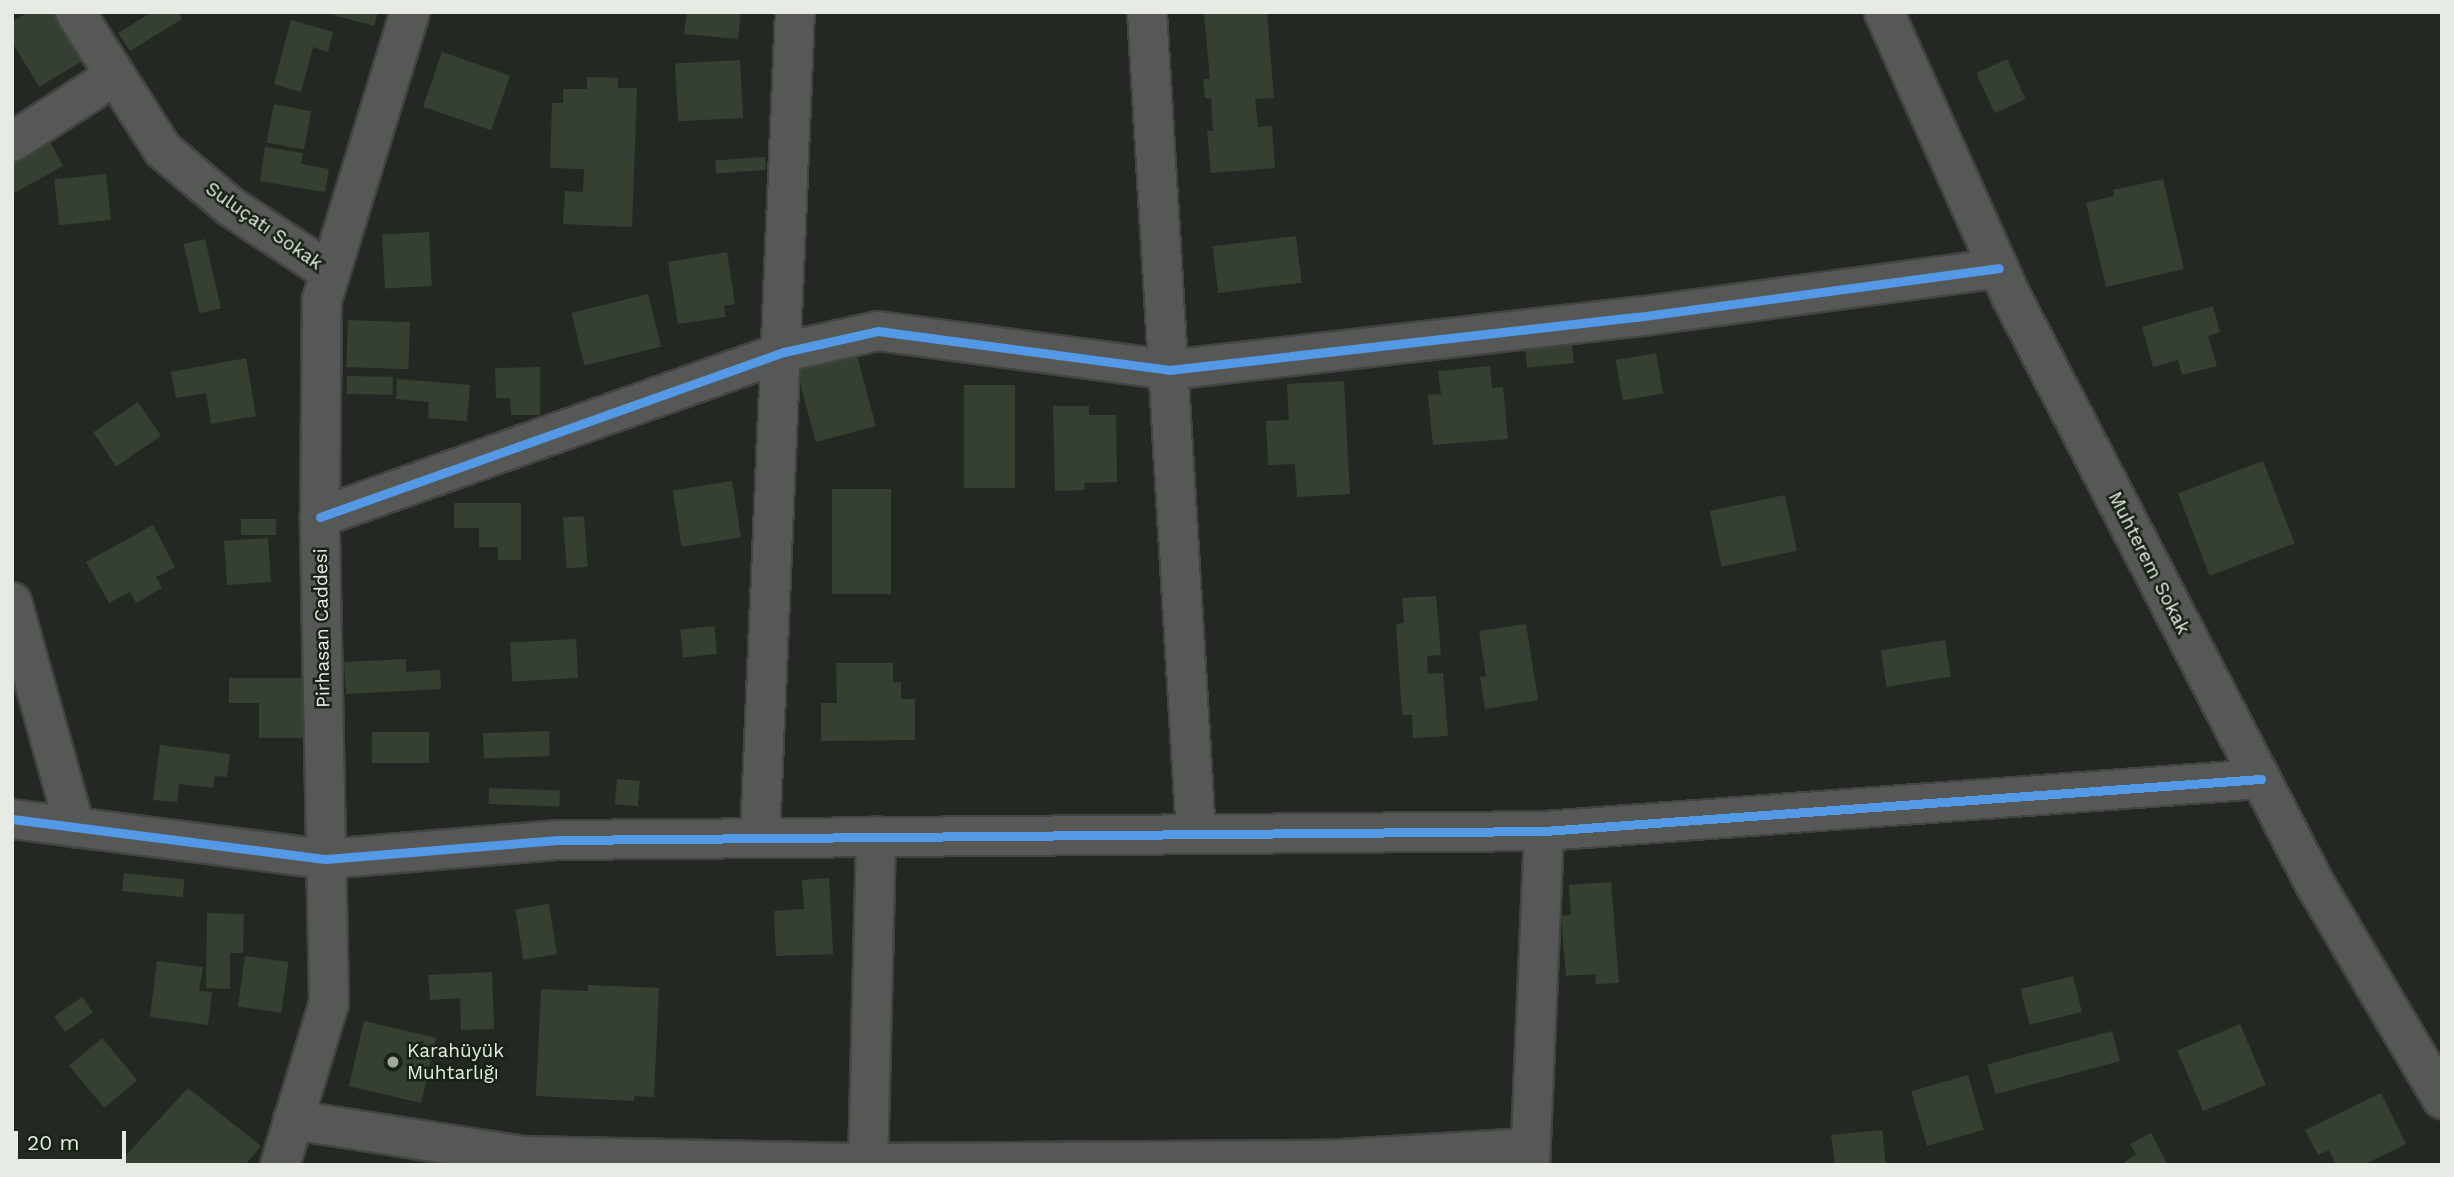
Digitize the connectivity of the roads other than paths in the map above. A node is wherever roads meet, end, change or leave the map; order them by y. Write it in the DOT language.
graph roads {
  1 [pos="75,12"];
  2 [pos="410,12"];
  3 [pos="795,12"];
  4 [pos="1147,12"];
  5 [pos="1884,12"];
  6 [pos="115,76"];
  7 [pos="12,142"];
  8 [pos="1999,268"];
  9 [pos="330,272"];
  10 [pos="784,352"];
  11 [pos="1169,370"];
  12 [pos="320,517"];
  13 [pos="12,602"];
  14 [pos="2261,779"];
  15 [pos="12,819"];
  16 [pos="75,827"];
  17 [pos="1544,831"];
  18 [pos="1196,834"];
  19 [pos="760,836"];
  20 [pos="876,836"];
  21 [pos="326,859"];
  22 [pos="2442,1099"];
  23 [pos="293,1120"];
  24 [pos="1530,1156"];
  25 [pos="868,1164"];
  26 [pos="280,1165"];
  1 -- 6 [label="street, Suluçatı Sokak"];
  2 -- 9 [label="street, Pirhasan Caddesi"];
  3 -- 10 [label="street"];
  4 -- 11 [label="street"];
  5 -- 8 [label="street, Muhterem Sokak"];
  6 -- 7 [label="street"];
  6 -- 9 [label="street, Suluçatı Sokak"];
  8 -- 11 [label="street"];
  8 -- 14 [label="street, Muhterem Sokak"];
  9 -- 12 [label="street, Pirhasan Caddesi"];
  10 -- 11 [label="street"];
  10 -- 12 [label="street"];
  10 -- 19 [label="street"];
  11 -- 18 [label="street"];
  12 -- 21 [label="street, Pirhasan Caddesi"];
  13 -- 16 [label="street"];
  14 -- 17 [label="street"];
  14 -- 22 [label="street, Muhterem Sokak"];
  15 -- 16 [label="street"];
  16 -- 21 [label="street"];
  17 -- 18 [label="street"];
  17 -- 24 [label="street"];
  18 -- 20 [label="street"];
  19 -- 20 [label="street"];
  19 -- 21 [label="street"];
  20 -- 25 [label="street"];
  21 -- 23 [label="street, Pirhasan Caddesi"];
  23 -- 25 [label="street"];
  23 -- 26 [label="street, Pirhasan Caddesi"];
  24 -- 25 [label="street"];
}
